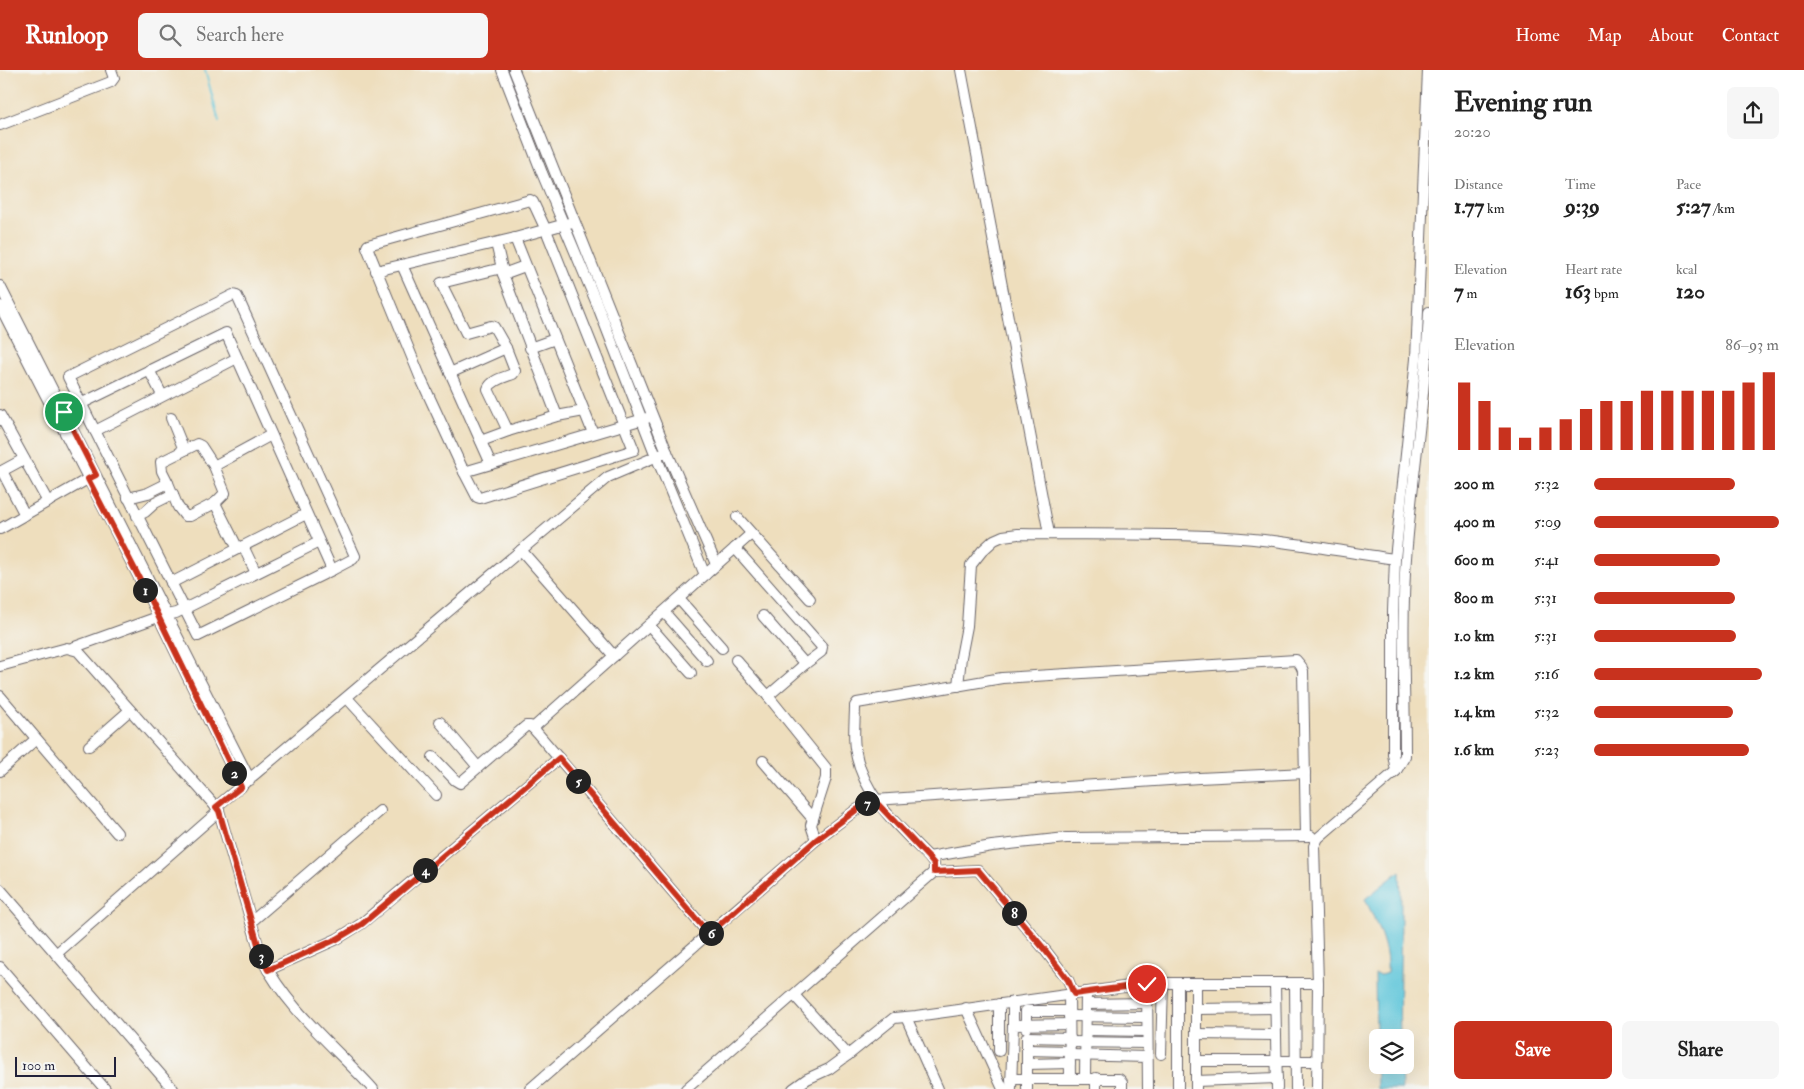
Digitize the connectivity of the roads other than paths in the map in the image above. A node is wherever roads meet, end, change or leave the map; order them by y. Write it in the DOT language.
graph roads {
  1 [pos="111,70"];
  2 [pos="502,70"];
  3 [pos="514,70"];
  4 [pos="962,70"];
  5 [pos="1428,70"];
  6 [pos="0,125"];
  7 [pos="575,222"];
  8 [pos="564,224"];
  9 [pos="546,230"];
  10 [pos="515,238"];
  11 [pos="496,243"];
  12 [pos="402,265"];
  13 [pos="525,266"];
  14 [pos="376,271"];
  15 [pos="502,271"];
  16 [pos="0,286"];
  17 [pos="0,306"];
  18 [pos="1429,312"];
  19 [pos="555,339"];
  20 [pos="506,348"];
  21 [pos="530,348"];
  22 [pos="237,358"];
  23 [pos="149,370"];
  24 [pos="450,373"];
  25 [pos="162,395"];
  26 [pos="81,404"];
  27 [pos="584,411"];
  28 [pos="60,414"];
  29 [pos="0,415"];
  30 [pos="557,416"];
  31 [pos="653,416"];
  32 [pos="171,418"];
  33 [pos="642,418"];
  34 [pos="624,424"];
  35 [pos="95,431"];
  36 [pos="508,431"];
  37 [pos="594,433"];
  38 [pos="271,435"];
  39 [pos="480,441"];
  40 [pos="184,450"];
  41 [pos="667,452"];
  42 [pos="656,456"];
  43 [pos="24,459"];
  44 [pos="491,464"];
  45 [pos="214,466"];
  46 [pos="1,471"];
  47 [pos="464,472"];
  48 [pos="92,477"];
  49 [pos="168,483"];
  50 [pos="173,494"];
  51 [pos="128,498"];
  52 [pos="48,502"];
  53 [pos="215,503"];
  54 [pos="306,514"];
  55 [pos="25,515"];
  56 [pos="137,516"];
  57 [pos="736,517"];
  58 [pos="0,529"];
  59 [pos="751,534"];
  60 [pos="1049,534"];
  61 [pos="319,542"];
  62 [pos="241,548"];
  63 [pos="735,548"];
  64 [pos="522,550"];
  65 [pos="1395,559"];
  66 [pos="716,564"];
  67 [pos="332,570"];
  68 [pos="256,573"];
  69 [pos="705,575"];
  70 [pos="172,583"];
  71 [pos="678,599"];
  72 [pos="810,599"];
  73 [pos="184,609"];
  74 [pos="664,612"];
  75 [pos="162,616"];
  76 [pos="763,616"];
  77 [pos="649,626"];
  78 [pos="72,648"];
  79 [pos="722,648"];
  80 [pos="614,656"];
  81 [pos="736,660"];
  82 [pos="707,661"];
  83 [pos="805,664"];
  84 [pos="0,666"];
  85 [pos="691,674"];
  86 [pos="958,686"];
  87 [pos="0,696"];
  88 [pos="768,696"];
  89 [pos="347,698"];
  90 [pos="130,710"];
  91 [pos="440,722"];
  92 [pos="533,728"];
  93 [pos="36,739"];
  94 [pos="89,746"];
  95 [pos="434,757"];
  96 [pos="559,758"];
  97 [pos="763,761"];
  98 [pos="478,767"];
  99 [pos="0,771"];
  100 [pos="1396,771"];
  101 [pos="1305,773"];
  102 [pos="250,780"];
  103 [pos="241,787"];
  104 [pos="436,795"];
  105 [pos="874,800"];
  106 [pos="218,809"];
  107 [pos="380,811"];
  108 [pos="813,818"];
  109 [pos="117,833"];
  110 [pos="814,835"];
  111 [pos="1306,835"];
  112 [pos="1318,838"];
  113 [pos="928,857"];
  114 [pos="934,872"];
  115 [pos="0,889"];
  116 [pos="251,922"];
  117 [pos="709,934"];
  118 [pos="56,954"];
  119 [pos="0,967"];
  120 [pos="268,970"];
  121 [pos="1163,983"];
  122 [pos="1178,983"];
  123 [pos="1196,983"];
  124 [pos="1318,983"];
  125 [pos="1147,984"];
  126 [pos="1275,984"];
  127 [pos="1295,984"];
  128 [pos="1086,992"];
  129 [pos="794,994"];
  130 [pos="1072,994"];
  131 [pos="1027,1000"];
  132 [pos="1013,1002"];
  133 [pos="1147,1003"];
  134 [pos="999,1004"];
  135 [pos="1086,1004"];
  136 [pos="966,1008"];
  137 [pos="1275,1008"];
  138 [pos="1196,1009"];
  139 [pos="1026,1011"];
  140 [pos="906,1016"];
  141 [pos="1086,1016"];
  142 [pos="1069,1017"];
  143 [pos="1147,1017"];
  144 [pos="1025,1024"];
  145 [pos="1013,1025"];
  146 [pos="1086,1030"];
  147 [pos="1147,1031"];
  148 [pos="1196,1034"];
  149 [pos="1276,1035"];
  150 [pos="1027,1037"];
  151 [pos="1086,1042"];
  152 [pos="1147,1043"];
  153 [pos="1027,1050"];
  154 [pos="1070,1050"];
  155 [pos="999,1051"];
  156 [pos="1161,1054"];
  157 [pos="848,1055"];
  158 [pos="1086,1056"];
  159 [pos="1148,1057"];
  160 [pos="1196,1061"];
  161 [pos="1276,1061"];
  162 [pos="1296,1061"];
  163 [pos="1317,1061"];
  164 [pos="1027,1064"];
  165 [pos="1027,1078"];
  166 [pos="1070,1078"];
  167 [pos="1277,1078"];
  168 [pos="1093,1082"];
  169 [pos="1011,1084"];
  170 [pos="1109,1084"];
  171 [pos="1196,1085"];
  172 [pos="105,1089"];
  173 [pos="173,1089"];
  174 [pos="373,1089"];
  175 [pos="530,1089"];
  176 [pos="686,1089"];
  177 [pos="793,1089"];
  178 [pos="938,1089"];
  179 [pos="1003,1089"];
  180 [pos="1027,1089"];
  181 [pos="1122,1089"];
  182 [pos="1148,1089"];
  183 [pos="1178,1089"];
  184 [pos="1277,1089"];
  185 [pos="1296,1089"];
  186 [pos="1317,1089"];
  1 -- 6 [label="street"];
  2 -- 8 [label="street"];
  3 -- 7 [label="street"];
  4 -- 60 [label="street"];
  5 -- 65 [label="street"];
  7 -- 8 [label="street"];
  7 -- 31 [label="street"];
  8 -- 9 [label="street"];
  8 -- 33 [label="street"];
  9 -- 10 [label="street"];
  9 -- 14 [label="street"];
  9 -- 34 [label="street"];
  10 -- 11 [label="street"];
  10 -- 13 [label="street"];
  11 -- 12 [label="street"];
  11 -- 15 [label="street"];
  12 -- 14 [label="street"];
  12 -- 24 [label="street"];
  13 -- 15 [label="street"];
  13 -- 19 [label="street"];
  14 -- 47 [label="street"];
  15 -- 20 [label="street"];
  15 -- 21 [label="street"];
  16 -- 28 [label="street"];
  17 -- 28 [label="street"];
  18 -- 100 [label="street"];
  19 -- 21 [label="street"];
  19 -- 27 [label="street"];
  20 -- 24 [label="street"];
  20 -- 36 [label="street"];
  21 -- 30 [label="street"];
  22 -- 23 [label="street"];
  22 -- 25 [label="street"];
  22 -- 38 [label="street"];
  23 -- 25 [label="street"];
  23 -- 26 [label="street"];
  24 -- 39 [label="street"];
  25 -- 35 [label="street"];
  26 -- 28 [label="street"];
  26 -- 35 [label="street"];
  26 -- 67 [label="street"];
  27 -- 30 [label="street"];
  27 -- 37 [label="street"];
  28 -- 48 [label="street"];
  29 -- 43 [label="street"];
  30 -- 36 [label="street"];
  31 -- 33 [label="street"];
  31 -- 41 [label="street"];
  32 -- 40 [label="street"];
  33 -- 34 [label="street"];
  33 -- 42 [label="street"];
  34 -- 37 [label="street"];
  34 -- 47 [label="street"];
  35 -- 51 [label="street"];
  36 -- 39 [label="street"];
  37 -- 44 [label="street"];
  38 -- 45 [label="street"];
  38 -- 54 [label="street"];
  39 -- 44 [label="street"];
  40 -- 45 [label="street"];
  40 -- 49 [label="street"];
  41 -- 42 [label="street"];
  41 -- 66 [label="street"];
  42 -- 64 [label="street"];
  42 -- 69 [label="street"];
  43 -- 46 [label="street"];
  43 -- 52 [label="street"];
  44 -- 47 [label="street"];
  45 -- 53 [label="street"];
  46 -- 55 [label="street"];
  48 -- 52 [label="street"];
  48 -- 75 [label="street"];
  49 -- 50 [label="street"];
  49 -- 51 [label="street"];
  50 -- 53 [label="street"];
  50 -- 56 [label="street"];
  51 -- 56 [label="street"];
  52 -- 55 [label="street"];
  53 -- 62 [label="street"];
  54 -- 61 [label="street"];
  54 -- 62 [label="street"];
  55 -- 58 [label="street"];
  56 -- 70 [label="street"];
  57 -- 59 [label="street"];
  59 -- 63 [label="street"];
  59 -- 72 [label="street"];
  60 -- 65 [label="street"];
  60 -- 86 [label="street"];
  61 -- 67 [label="street"];
  61 -- 68 [label="street"];
  62 -- 68 [label="street"];
  62 -- 70 [label="street"];
  63 -- 66 [label="street"];
  63 -- 83 [label="street"];
  64 -- 80 [label="street"];
  64 -- 89 [label="street"];
  65 -- 100 [label="street"];
  66 -- 69 [label="street"];
  67 -- 73 [label="street"];
  68 -- 73 [label="street"];
  69 -- 71 [label="street"];
  70 -- 73 [label="street"];
  71 -- 74 [label="street"];
  71 -- 79 [label="street"];
  73 -- 75 [label="street"];
  74 -- 77 [label="street"];
  74 -- 82 [label="street"];
  75 -- 78 [label="street"];
  75 -- 102 [label="street"];
  75 -- 103 [label="street"];
  76 -- 83 [label="street"];
  77 -- 80 [label="street"];
  77 -- 85 [label="street"];
  78 -- 84 [label="street"];
  78 -- 90 [label="street"];
  80 -- 92 [label="street"];
  81 -- 88 [label="street"];
  83 -- 88 [label="street"];
  86 -- 101 [label="street"];
  86 -- 105 [label="street"];
  87 -- 93 [label="street"];
  88 -- 108 [label="street"];
  89 -- 102 [label="street"];
  89 -- 104 [label="street"];
  90 -- 94 [label="street"];
  90 -- 106 [label="street"];
  91 -- 98 [label="street"];
  92 -- 96 [label="street"];
  92 -- 98 [label="street"];
  93 -- 99 [label="street"];
  93 -- 109 [label="street"];
  95 -- 98 [label="street"];
  96 -- 117 [label="street"];
  96 -- 120 [label="street"];
  97 -- 108 [label="street"];
  100 -- 112 [label="street"];
  101 -- 105 [label="street"];
  101 -- 111 [label="street"];
  102 -- 103 [label="street"];
  103 -- 106 [label="street"];
  105 -- 110 [label="street"];
  105 -- 113 [label="street"];
  106 -- 116 [label="street"];
  106 -- 118 [label="street"];
  107 -- 116 [label="street"];
  108 -- 110 [label="street"];
  110 -- 117 [label="street"];
  111 -- 112 [label="street"];
  111 -- 113 [label="street"];
  112 -- 124 [label="street"];
  113 -- 114 [label="street"];
  114 -- 129 [label="street"];
  114 -- 130 [label="street"];
  115 -- 118 [label="street"];
  116 -- 120 [label="street"];
  117 -- 175 [label="street"];
  118 -- 173 [label="street"];
  119 -- 172 [label="street"];
  120 -- 174 [label="street"];
  121 -- 122 [label="street"];
  121 -- 125 [label="street"];
  121 -- 156 [label="street"];
  122 -- 123 [label="street"];
  122 -- 183 [label="street"];
  123 -- 126 [label="street"];
  123 -- 138 [label="street"];
  124 -- 127 [label="street"];
  124 -- 163 [label="street"];
  125 -- 128 [label="street"];
  125 -- 133 [label="street"];
  126 -- 127 [label="street"];
  126 -- 137 [label="street"];
  127 -- 162 [label="street"];
  128 -- 130 [label="street"];
  128 -- 135 [label="street"];
  129 -- 157 [label="street"];
  129 -- 176 [label="street"];
  130 -- 131 [label="street"];
  130 -- 142 [label="street"];
  131 -- 132 [label="street"];
  131 -- 139 [label="street"];
  132 -- 134 [label="street"];
  132 -- 145 [label="street"];
  133 -- 135 [label="street"];
  133 -- 143 [label="street"];
  134 -- 136 [label="street"];
  134 -- 155 [label="street"];
  135 -- 141 [label="street"];
  136 -- 140 [label="street"];
  136 -- 179 [label="street"];
  137 -- 138 [label="street"];
  137 -- 149 [label="street"];
  138 -- 148 [label="street"];
  139 -- 142 [label="street"];
  139 -- 144 [label="street"];
  140 -- 157 [label="street"];
  140 -- 178 [label="street"];
  141 -- 142 [label="street"];
  141 -- 143 [label="street"];
  141 -- 146 [label="street"];
  142 -- 144 [label="street"];
  142 -- 154 [label="street"];
  143 -- 147 [label="street"];
  144 -- 145 [label="street"];
  144 -- 150 [label="street"];
  145 -- 169 [label="street"];
  146 -- 147 [label="street"];
  146 -- 151 [label="street"];
  147 -- 152 [label="street"];
  148 -- 149 [label="street"];
  148 -- 160 [label="street"];
  149 -- 161 [label="street"];
  150 -- 153 [label="street"];
  150 -- 154 [label="street"];
  151 -- 152 [label="street"];
  151 -- 154 [label="street"];
  151 -- 158 [label="street"];
  152 -- 159 [label="street"];
  153 -- 154 [label="street"];
  153 -- 164 [label="street"];
  154 -- 158 [label="street"];
  154 -- 164 [label="street"];
  154 -- 166 [label="street"];
  157 -- 177 [label="street"];
  158 -- 159 [label="street"];
  158 -- 168 [label="street"];
  159 -- 182 [label="street"];
  160 -- 161 [label="street"];
  160 -- 171 [label="street"];
  161 -- 162 [label="street"];
  161 -- 167 [label="street"];
  162 -- 163 [label="street"];
  162 -- 185 [label="street"];
  163 -- 186 [label="street"];
  164 -- 165 [label="street"];
  165 -- 166 [label="street"];
  165 -- 169 [label="street"];
  165 -- 180 [label="street"];
  166 -- 168 [label="street"];
  167 -- 171 [label="street"];
  167 -- 184 [label="street"];
  168 -- 170 [label="street"];
  170 -- 181 [label="street"];
}
